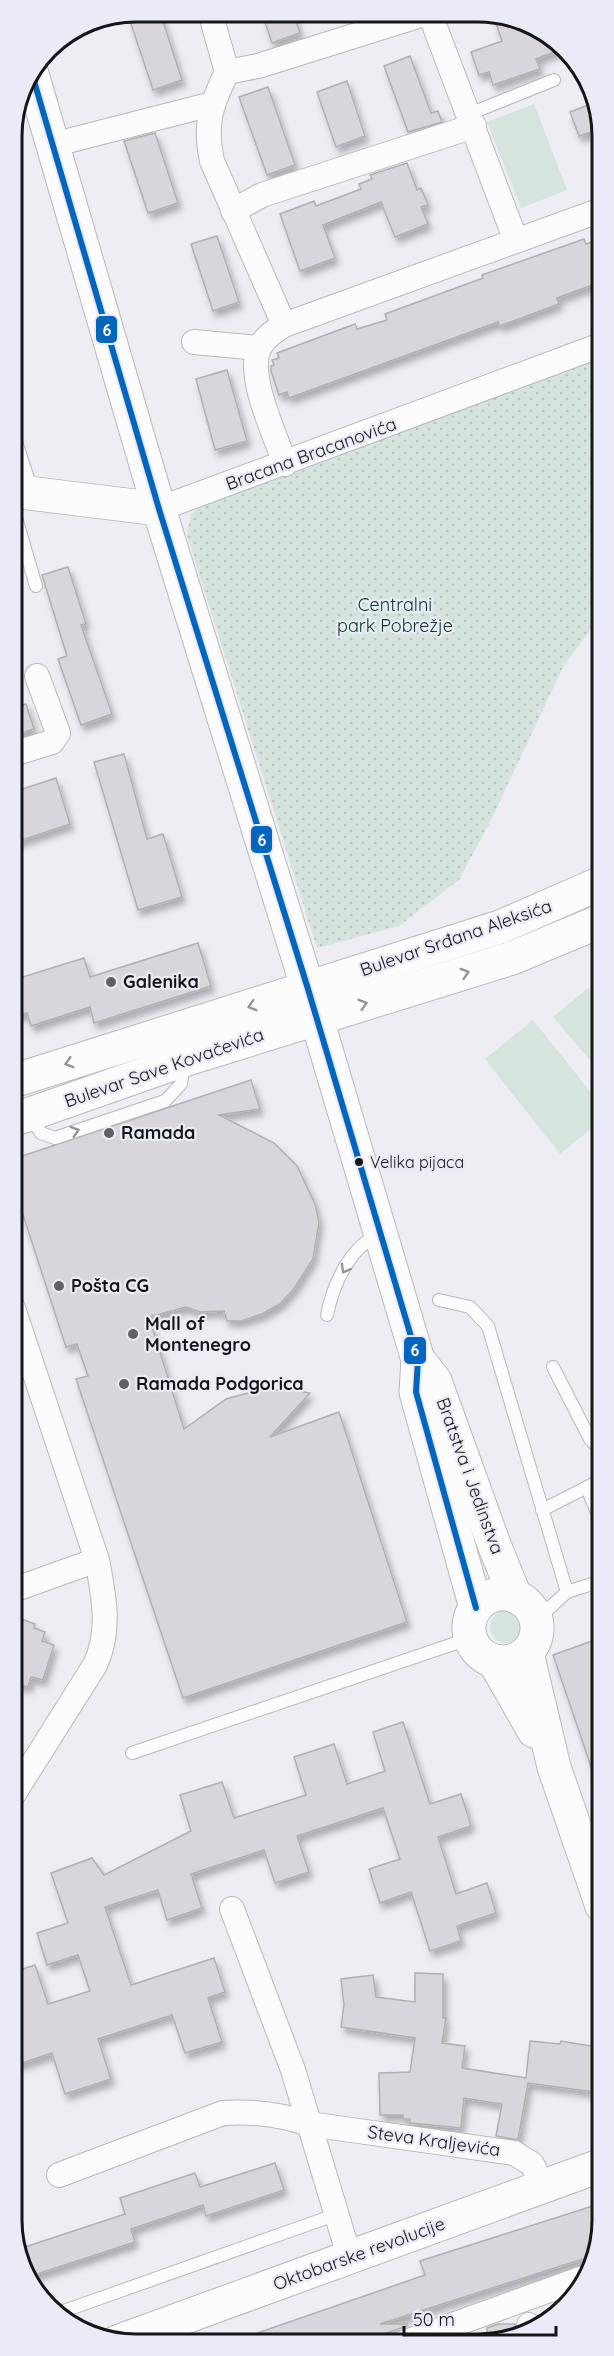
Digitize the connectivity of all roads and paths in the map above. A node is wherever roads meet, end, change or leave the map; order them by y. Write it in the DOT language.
graph roads {
  1 [pos="213,22"];
  2 [pos="398,22"];
  3 [pos="433,22"];
  4 [pos="227,72"];
  5 [pos="554,80"];
  6 [pos="35,85"];
  7 [pos="212,104"];
  8 [pos="472,120"];
  9 [pos="52,145"];
  10 [pos="233,211"];
  11 [pos="592,213"];
  12 [pos="516,241"];
  13 [pos="284,325"];
  14 [pos="194,342"];
  15 [pos="259,348"];
  16 [pos="592,348"];
  17 [pos="285,464"];
  18 [pos="23,496"];
  19 [pos="159,509"];
  20 [pos="23,516"];
  21 [pos="36,586"];
  22 [pos="37,676"];
  23 [pos="23,751"];
  24 [pos="592,887"];
  25 [pos="592,925"];
  26 [pos="313,1004"];
  27 [pos="23,1079"];
  28 [pos="23,1116"];
  29 [pos="380,1234"];
  30 [pos="439,1300"];
  31 [pos="327,1315"];
  32 [pos="22,1336"];
  33 [pos="416,1353"];
  34 [pos="553,1367"];
  35 [pos="591,1440"];
  36 [pos="591,1486"];
  37 [pos="587,1488"];
  38 [pos="591,1498"];
  39 [pos="542,1510"];
  40 [pos="97,1560"];
  41 [pos="591,1584"];
  42 [pos="22,1587"];
  43 [pos="567,1592"];
  44 [pos="526,1608"];
  45 [pos="473,1623"];
  46 [pos="527,1653"];
  47 [pos="494,1661"];
  48 [pos="132,1753"];
  49 [pos="554,1767"];
  50 [pos="22,1781"];
  51 [pos="591,1875"];
  52 [pos="232,1909"];
  53 [pos="309,2124"];
  54 [pos="591,2169"];
  55 [pos="59,2175"];
  56 [pos="543,2186"];
  57 [pos="335,2215"];
  58 [pos="350,2259"];
  59 [pos="573,2282"];
  60 [pos="67,2310"];
  61 [pos="139,2334"];
  62 [pos="428,2334"];
  1 -- 4 [label="street"];
  2 -- 4 [label="street"];
  3 -- 8 [label="street"];
  4 -- 7 [label="street"];
  5 -- 8 [label="lane"];
  6 -- 9 [label="main road, Bratstva i Jedinstva"];
  7 -- 9 [label="street"];
  7 -- 10 [label="street"];
  8 -- 10 [label="street"];
  8 -- 12 [label="street"];
  9 -- 19 [label="main road, Bratstva i Jedinstva"];
  10 -- 13 [label="street"];
  11 -- 12 [label="street"];
  12 -- 13 [label="street"];
  13 -- 15 [label="street"];
  14 -- 15 [label="street"];
  15 -- 17 [label="street"];
  16 -- 17 [label="street, Bracana Bracanovića"];
  17 -- 19 [label="street, Bracana Bracanovića"];
  18 -- 19 [label="main road, Bracana Bracanovića"];
  19 -- 26 [label="main road, Bratstva i Jedinstva"];
  20 -- 21 [label="lane"];
  22 -- 23 [label="street"];
  24 -- 26 [label="main road, Bulevar Srđana Aleksića"];
  26 -- 25 [label="main road, Bulevar Srđana Aleksića, one-way"];
  26 -- 27 [label="main road, Bulevar Save Kovačevića, one-way"];
  28 -- 26 [label="main road, Bulevar Save Kovačevića, one-way"];
  26 -- 29 [label="main road, Bratstva i Jedinstva"];
  29 -- 31 [label="lane, one-way"];
  29 -- 33 [label="main road, Bratstva i Jedinstva"];
  30 -- 39 [label="lane"];
  32 -- 40 [label="street"];
  33 -- 44 [label="main road, Bratstva i Jedinstva"];
  33 -- 45 [label="main road, Bratstva i Jedinstva"];
  34 -- 35 [label="lane"];
  36 -- 37 [label="lane"];
  37 -- 38 [label="lane"];
  37 -- 39 [label="lane"];
  39 -- 43 [label="lane"];
  40 -- 42 [label="street"];
  40 -- 50 [label="street"];
  41 -- 43 [label="lane"];
  43 -- 44 [label="lane"];
  44 -- 45 [label="main road"];
  44 -- 46 [label="main road"];
  45 -- 47 [label="main road"];
  45 -- 48 [label="lane"];
  46 -- 47 [label="main road"];
  46 -- 49 [label="main road"];
  47 -- 49 [label="main road"];
  49 -- 51 [label="main road"];
  52 -- 53 [label="street"];
  53 -- 55 [label="street, Steva Kraljevića"];
  53 -- 56 [label="street, Steva Kraljevića"];
  53 -- 57 [label="street"];
  54 -- 56 [label="main road, Oktobarske revolucije"];
  56 -- 58 [label="main road, Oktobarske revolucije"];
  57 -- 58 [label="street"];
  57 -- 60 [label="lane"];
  58 -- 61 [label="main road, Oktobarske revolucije"];
  59 -- 62 [label="street"];
}
